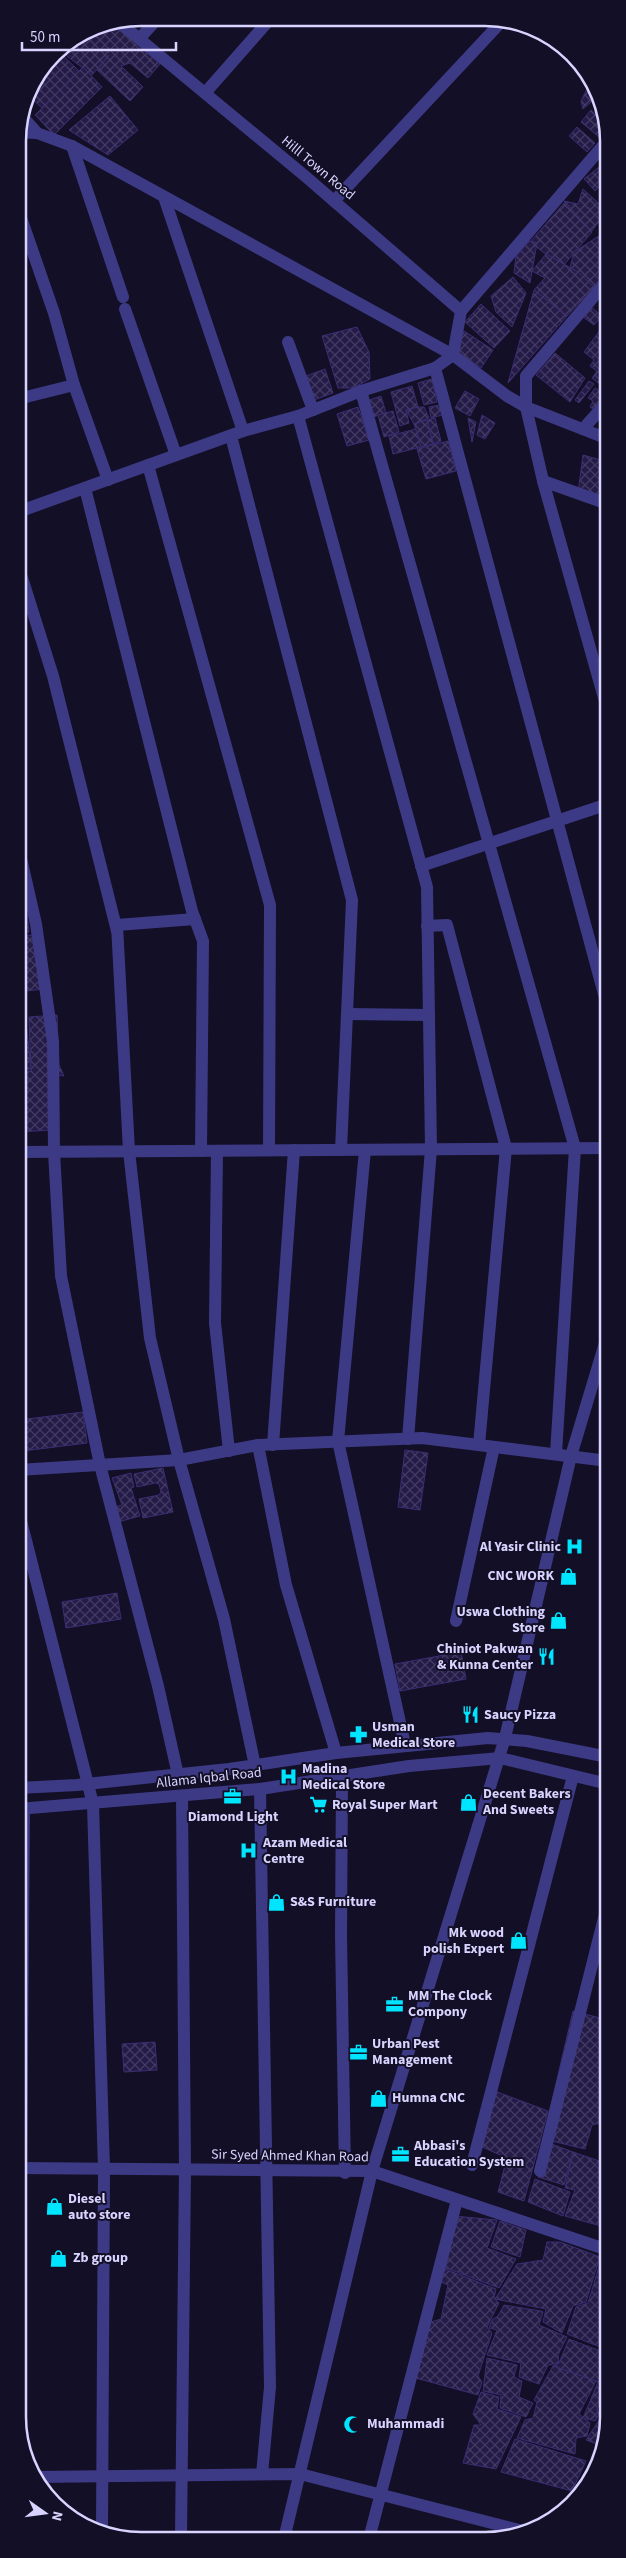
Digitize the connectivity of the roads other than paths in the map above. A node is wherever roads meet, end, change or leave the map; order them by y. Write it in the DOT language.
graph roads {
  1 [pos="151,26"];
  2 [pos="264,26"];
  3 [pos="126,27"];
  4 [pos="497,27"];
  5 [pos="140,38"];
  6 [pos="205,93"];
  7 [pos="28,122"];
  8 [pos="26,132"];
  9 [pos="37,133"];
  10 [pos="72,146"];
  11 [pos="600,150"];
  12 [pos="164,197"];
  13 [pos="334,202"];
  14 [pos="26,232"];
  15 [pos="600,291"];
  16 [pos="461,311"];
  17 [pos="288,342"];
  18 [pos="453,354"];
  19 [pos="435,368"];
  20 [pos="74,385"];
  21 [pos="361,391"];
  22 [pos="26,397"];
  23 [pos="526,407"];
  24 [pos="313,410"];
  25 [pos="600,410"];
  26 [pos="298,416"];
  27 [pos="583,429"];
  28 [pos="237,433"];
  29 [pos="600,436"];
  30 [pos="176,455"];
  31 [pos="148,465"];
  32 [pos="108,480"];
  33 [pos="543,481"];
  34 [pos="85,488"];
  35 [pos="600,501"];
  36 [pos="26,509"];
  37 [pos="487,567"];
  38 [pos="26,590"];
  39 [pos="600,684"];
  40 [pos="600,807"];
  41 [pos="556,821"];
  42 [pos="489,843"];
  43 [pos="421,866"];
  44 [pos="26,880"];
  45 [pos="195,919"];
  46 [pos="427,926"];
  47 [pos="117,932"];
  48 [pos="600,980"];
  49 [pos="347,1014"];
  50 [pos="429,1015"];
  51 [pos="506,1148"];
  52 [pos="576,1148"];
  53 [pos="600,1148"];
  54 [pos="431,1149"];
  55 [pos="269,1150"];
  56 [pos="294,1150"];
  57 [pos="341,1150"];
  58 [pos="365,1150"];
  59 [pos="129,1151"];
  60 [pos="201,1151"];
  61 [pos="217,1151"];
  62 [pos="26,1152"];
  63 [pos="54,1152"];
  64 [pos="600,1360"];
  65 [pos="408,1439"];
  66 [pos="338,1442"];
  67 [pos="273,1444"];
  68 [pos="258,1445"];
  69 [pos="479,1445"];
  70 [pos="494,1447"];
  71 [pos="229,1451"];
  72 [pos="556,1454"];
  73 [pos="571,1456"];
  74 [pos="179,1460"];
  75 [pos="600,1460"];
  76 [pos="100,1465"];
  77 [pos="26,1470"];
  78 [pos="26,1540"];
  79 [pos="456,1621"];
  80 [pos="505,1738"];
  81 [pos="405,1745"];
  82 [pos="336,1753"];
  83 [pos="600,1756"];
  84 [pos="500,1758"];
  85 [pos="255,1766"];
  86 [pos="178,1775"];
  87 [pos="573,1776"];
  88 [pos="342,1778"];
  89 [pos="600,1782"];
  90 [pos="88,1784"];
  91 [pos="26,1788"];
  92 [pos="260,1789"];
  93 [pos="182,1796"];
  94 [pos="93,1804"];
  95 [pos="26,1809"];
  96 [pos="600,1934"];
  97 [pos="472,2165"];
  98 [pos="26,2168"];
  99 [pos="104,2169"];
  100 [pos="185,2170"];
  101 [pos="266,2171"];
  102 [pos="372,2171"];
  103 [pos="540,2171"];
  104 [pos="345,2173"];
  105 [pos="456,2200"];
  106 [pos="600,2247"];
  107 [pos="262,2474"];
  108 [pos="300,2474"];
  109 [pos="183,2475"];
  110 [pos="102,2476"];
  111 [pos="43,2477"];
  112 [pos="380,2494"];
  113 [pos="102,2525"];
  114 [pos="513,2528"];
  115 [pos="181,2532"];
  116 [pos="286,2532"];
  117 [pos="370,2532"];
  1 -- 5 [label="street"];
  2 -- 6 [label="street"];
  3 -- 5 [label="street, Hilll Town Road"];
  4 -- 13 [label="street"];
  5 -- 6 [label="street, Hilll Town Road"];
  6 -- 13 [label="street, Hilll Town Road"];
  7 -- 9 [label="street"];
  8 -- 9 [label="street"];
  9 -- 10 [label="street"];
  10 -- 12 [label="street"];
  10 -- 30 [label="street"];
  11 -- 16 [label="street"];
  12 -- 18 [label="street"];
  12 -- 28 [label="street"];
  13 -- 16 [label="street, Hilll Town Road"];
  14 -- 20 [label="street"];
  15 -- 23 [label="street"];
  16 -- 18 [label="street"];
  17 -- 24 [label="street"];
  18 -- 19 [label="street"];
  18 -- 23 [label="street"];
  19 -- 21 [label="street"];
  19 -- 37 [label="street"];
  19 -- 41 [label="street"];
  20 -- 22 [label="street"];
  20 -- 32 [label="street"];
  21 -- 24 [label="street"];
  21 -- 42 [label="street"];
  23 -- 27 [label="street"];
  23 -- 33 [label="street"];
  24 -- 26 [label="street"];
  25 -- 27 [label="street"];
  26 -- 28 [label="street"];
  26 -- 43 [label="street"];
  27 -- 29 [label="street"];
  28 -- 30 [label="street"];
  28 -- 49 [label="street"];
  30 -- 31 [label="street"];
  31 -- 32 [label="street"];
  31 -- 55 [label="street"];
  32 -- 34 [label="street"];
  33 -- 35 [label="street"];
  33 -- 39 [label="street"];
  34 -- 36 [label="street"];
  34 -- 45 [label="street"];
  38 -- 47 [label="street"];
  40 -- 41 [label="street"];
  41 -- 42 [label="street"];
  41 -- 48 [label="street"];
  42 -- 43 [label="street"];
  42 -- 52 [label="street"];
  43 -- 46 [label="street"];
  44 -- 63 [label="street"];
  45 -- 47 [label="street"];
  45 -- 60 [label="street"];
  46 -- 50 [label="street"];
  46 -- 51 [label="street"];
  47 -- 59 [label="street"];
  49 -- 50 [label="street"];
  49 -- 57 [label="street"];
  50 -- 54 [label="street"];
  51 -- 52 [label="street"];
  51 -- 54 [label="street"];
  51 -- 69 [label="street"];
  52 -- 53 [label="street"];
  52 -- 72 [label="street"];
  54 -- 58 [label="street"];
  54 -- 65 [label="street"];
  55 -- 56 [label="street"];
  55 -- 61 [label="street"];
  56 -- 57 [label="street"];
  56 -- 67 [label="street"];
  57 -- 58 [label="street"];
  58 -- 66 [label="street"];
  59 -- 60 [label="street"];
  59 -- 63 [label="street"];
  59 -- 74 [label="street"];
  60 -- 61 [label="street"];
  61 -- 71 [label="street"];
  62 -- 63 [label="street"];
  63 -- 76 [label="street"];
  64 -- 73 [label="street"];
  65 -- 66 [label="street"];
  65 -- 69 [label="street"];
  66 -- 67 [label="street"];
  66 -- 81 [label="street"];
  67 -- 68 [label="street"];
  68 -- 71 [label="street"];
  68 -- 82 [label="street"];
  69 -- 70 [label="street"];
  70 -- 72 [label="street"];
  70 -- 79 [label="street"];
  71 -- 74 [label="street"];
  72 -- 73 [label="street"];
  73 -- 75 [label="street"];
  73 -- 80 [label="street"];
  74 -- 76 [label="street"];
  74 -- 85 [label="street"];
  76 -- 77 [label="street"];
  76 -- 86 [label="street"];
  78 -- 90 [label="street"];
  80 -- 81 [label="street, Allama Iqbal Road"];
  80 -- 83 [label="street, Allama Iqbal Road"];
  80 -- 84 [label="street"];
  81 -- 82 [label="street, Allama Iqbal Road"];
  82 -- 85 [label="street, Allama Iqbal Road"];
  84 -- 87 [label="street, Allama Iqbal Road"];
  84 -- 88 [label="street, Allama Iqbal Road"];
  84 -- 102 [label="street"];
  85 -- 86 [label="street, Allama Iqbal Road"];
  86 -- 90 [label="street, Allama Iqbal Road"];
  87 -- 89 [label="street, Allama Iqbal Road"];
  87 -- 97 [label="street"];
  88 -- 92 [label="street, Allama Iqbal Road"];
  88 -- 104 [label="street"];
  90 -- 91 [label="street, Allama Iqbal Road"];
  90 -- 94 [label="street"];
  92 -- 93 [label="street, Allama Iqbal Road"];
  92 -- 101 [label="street"];
  93 -- 94 [label="street, Allama Iqbal Road"];
  93 -- 100 [label="street"];
  94 -- 95 [label="street, Allama Iqbal Road"];
  94 -- 99 [label="street"];
  96 -- 103 [label="street"];
  98 -- 99 [label="street, Sir Syed Ahmed Khan Road"];
  99 -- 100 [label="street, Sir Syed Ahmed Khan Road"];
  99 -- 110 [label="street"];
  100 -- 101 [label="street, Sir Syed Ahmed Khan Road"];
  100 -- 109 [label="street"];
  101 -- 104 [label="street, Sir Syed Ahmed Khan Road"];
  101 -- 107 [label="street"];
  102 -- 104 [label="street, Sir Syed Ahmed Khan Road"];
  102 -- 105 [label="street, Sir Syed Ahmed Khan Road"];
  102 -- 108 [label="street"];
  105 -- 106 [label="street, Sir Syed Ahmed Khan Road"];
  105 -- 112 [label="street"];
  107 -- 108 [label="street"];
  107 -- 109 [label="street"];
  108 -- 112 [label="street"];
  108 -- 116 [label="street"];
  109 -- 110 [label="street"];
  109 -- 115 [label="street"];
  110 -- 111 [label="street"];
  110 -- 113 [label="street"];
  112 -- 114 [label="street"];
  112 -- 117 [label="street"];
}
